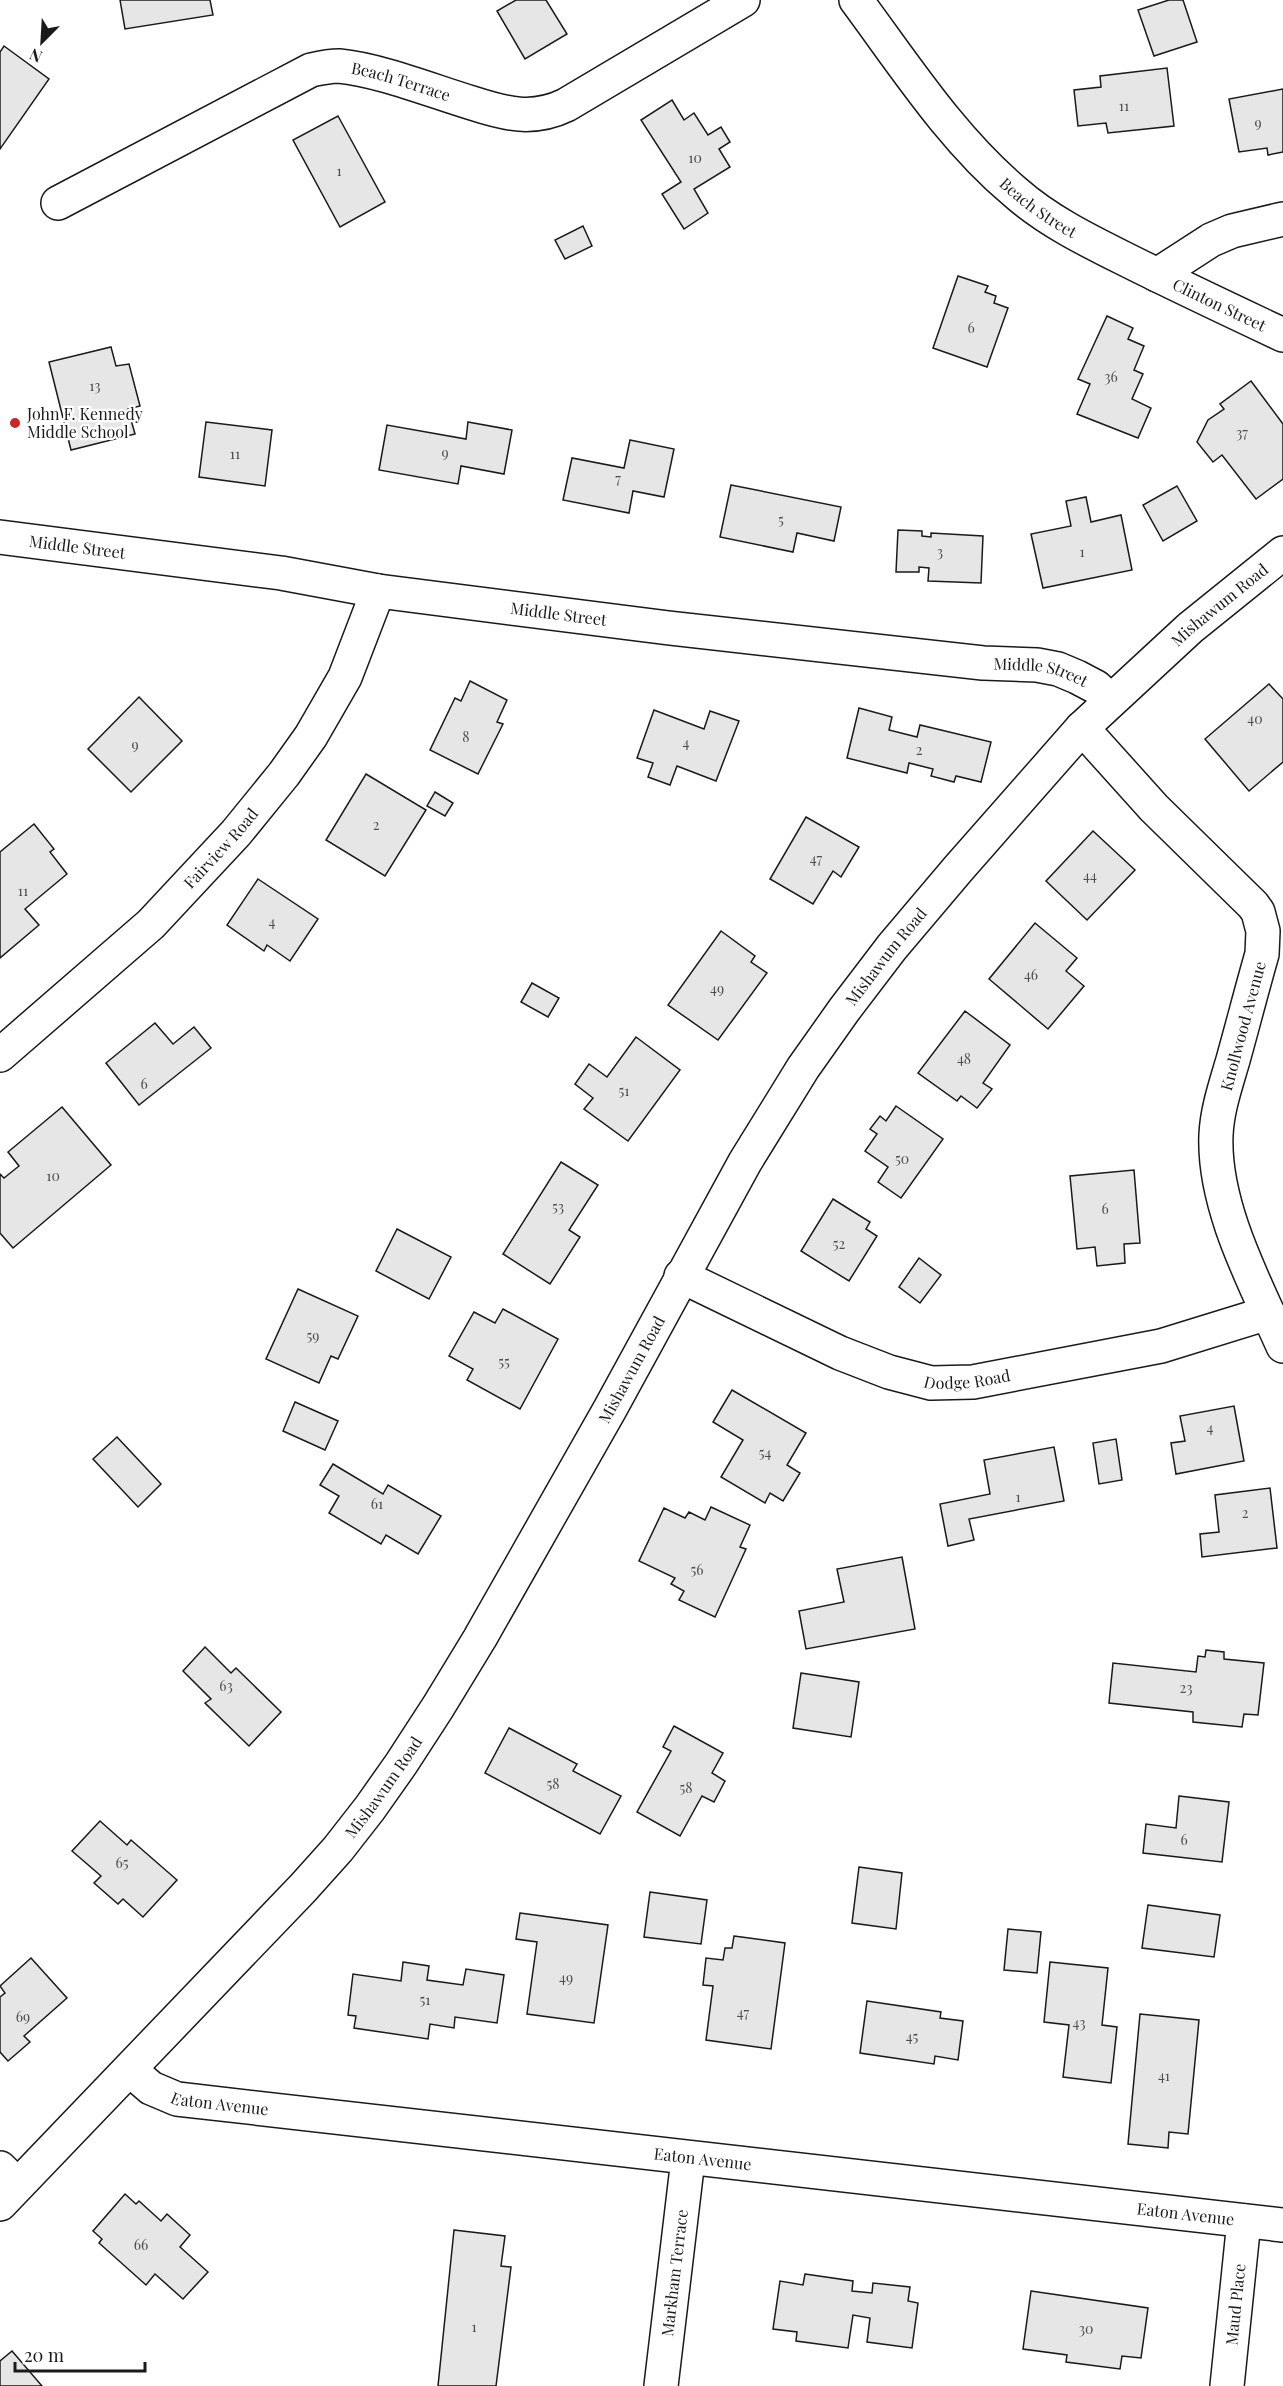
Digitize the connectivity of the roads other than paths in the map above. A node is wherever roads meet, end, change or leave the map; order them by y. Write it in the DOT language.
graph roads {
  1 [pos="742,0"];
  2 [pos="856,0"];
  3 [pos="58,203"];
  4 [pos="1283,219"];
  5 [pos="1157,275"];
  6 [pos="1283,335"];
  7 [pos="0,537"];
  8 [pos="1283,553"];
  9 [pos="378,591"];
  10 [pos="1110,700"];
  11 [pos="1082,728"];
  12 [pos="0,1055"];
  13 [pos="681,1276"];
  14 [pos="1268,1313"];
  15 [pos="1283,1346"];
  16 [pos="130,2070"];
  17 [pos="688,2159"];
  18 [pos="6,2186"];
  19 [pos="1244,2221"];
  20 [pos="1283,2225"];
  21 [pos="661,2386"];
  22 [pos="1227,2386"];
  1 -- 3 [label="street, Beach Terrace"];
  2 -- 5 [label="street, Beach Street"];
  4 -- 5 [label="street"];
  5 -- 6 [label="street, Clinton Street"];
  7 -- 9 [label="street, Middle Street"];
  8 -- 10 [label="street, Mishawum Road"];
  9 -- 10 [label="street, Middle Street"];
  9 -- 12 [label="street, Fairview Road"];
  10 -- 11 [label="street, Mishawum Road"];
  11 -- 13 [label="street, Mishawum Road"];
  11 -- 14 [label="street, Knollwood Avenue"];
  13 -- 14 [label="street, Dodge Road"];
  13 -- 16 [label="street, Mishawum Road"];
  14 -- 15 [label="street, Knollwood Avenue"];
  16 -- 17 [label="street, Eaton Avenue"];
  16 -- 18 [label="street, Mishawum Road"];
  17 -- 19 [label="street, Eaton Avenue"];
  17 -- 21 [label="street, Markham Terrace"];
  19 -- 20 [label="street, Eaton Avenue"];
  19 -- 22 [label="street, Maud Place"];
}
